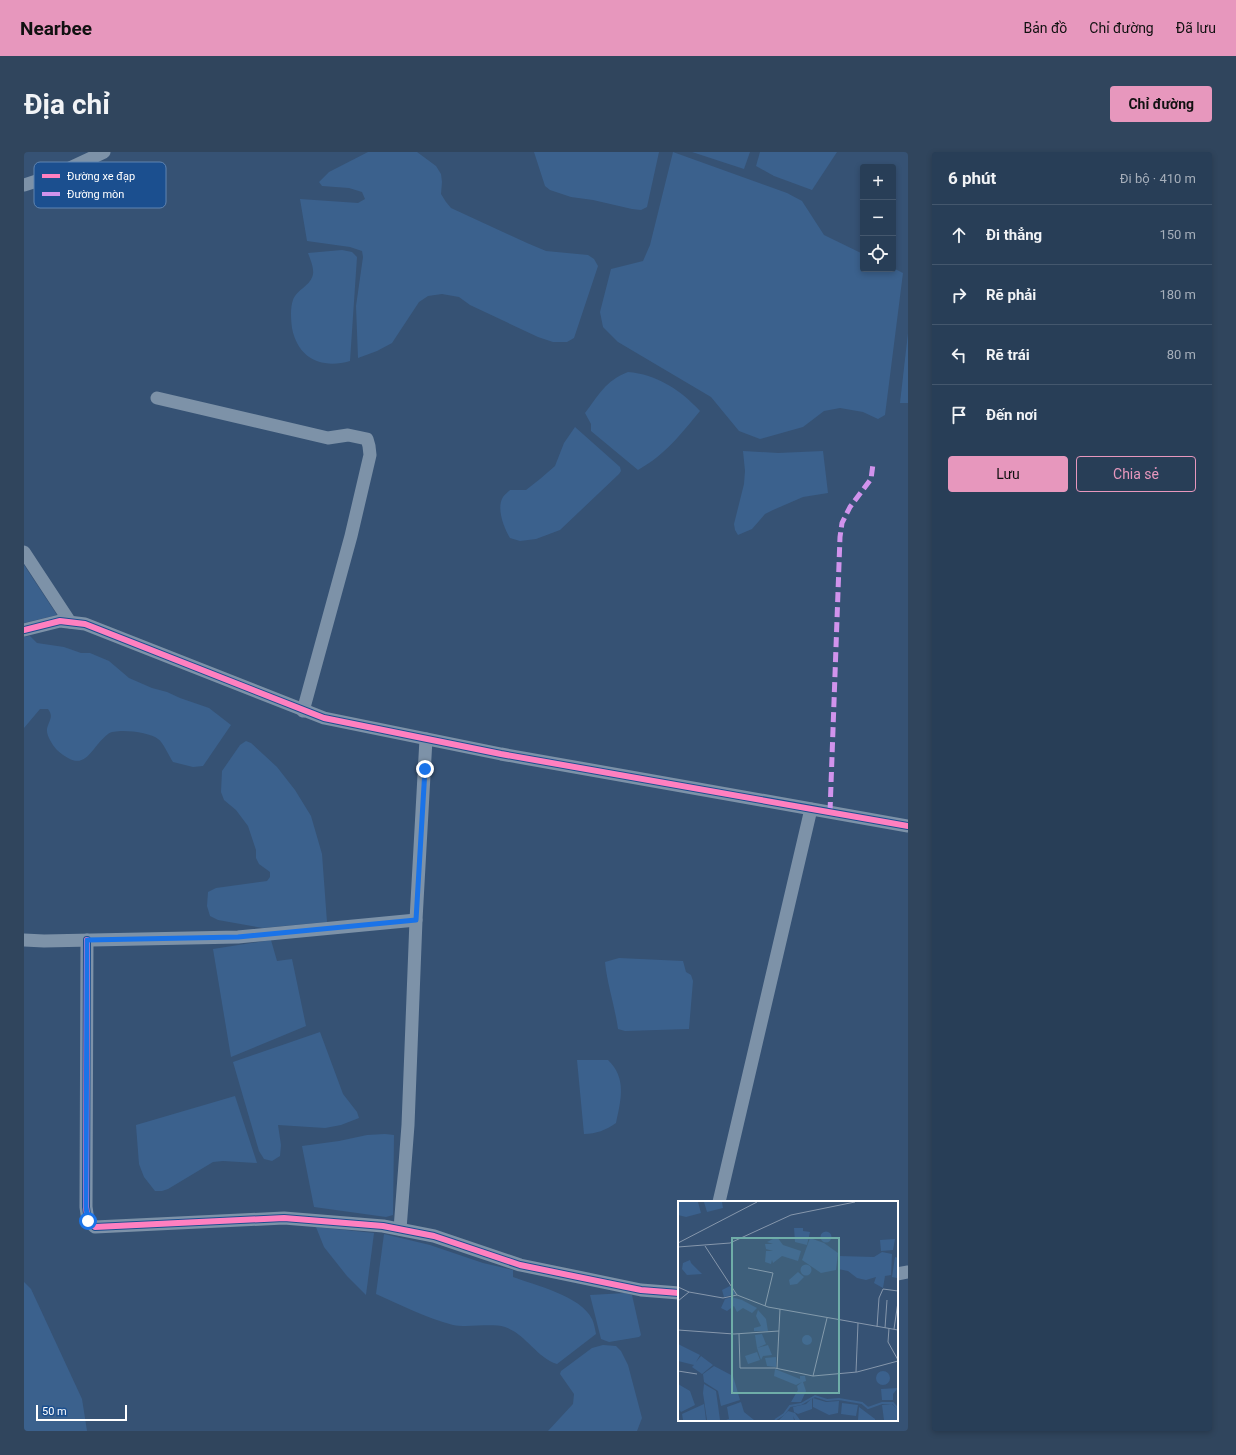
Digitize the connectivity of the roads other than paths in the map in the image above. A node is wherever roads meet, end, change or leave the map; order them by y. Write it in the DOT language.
graph roads {
  1 [pos="104,152"];
  2 [pos="83,162"];
  3 [pos="34,182"];
  4 [pos="24,185"];
  5 [pos="157,398"];
  6 [pos="24,552"];
  7 [pos="70,622"];
  8 [pos="24,630"];
  9 [pos="304,711"];
  10 [pos="426,739"];
  11 [pos="811,809"];
  12 [pos="908,826"];
  13 [pos="416,920"];
  14 [pos="24,940"];
  15 [pos="87,940"];
  16 [pos="719,1201"];
  17 [pos="400,1229"];
  18 [pos="908,1272"];
  19 [pos="898,1274"];
  20 [pos="678,1293"];
  1 -- 2 [label="street"];
  3 -- 4 [label="street"];
  5 -- 9 [label="street"];
  6 -- 7 [label="street"];
  7 -- 8 [label="street"];
  7 -- 9 [label="street"];
  9 -- 10 [label="street"];
  10 -- 11 [label="street"];
  10 -- 13 [label="street"];
  11 -- 12 [label="street"];
  11 -- 16 [label="street"];
  13 -- 15 [label="street"];
  13 -- 17 [label="street"];
  14 -- 15 [label="street"];
  15 -- 17 [label="street"];
  17 -- 20 [label="street"];
  18 -- 19 [label="street"];
}
